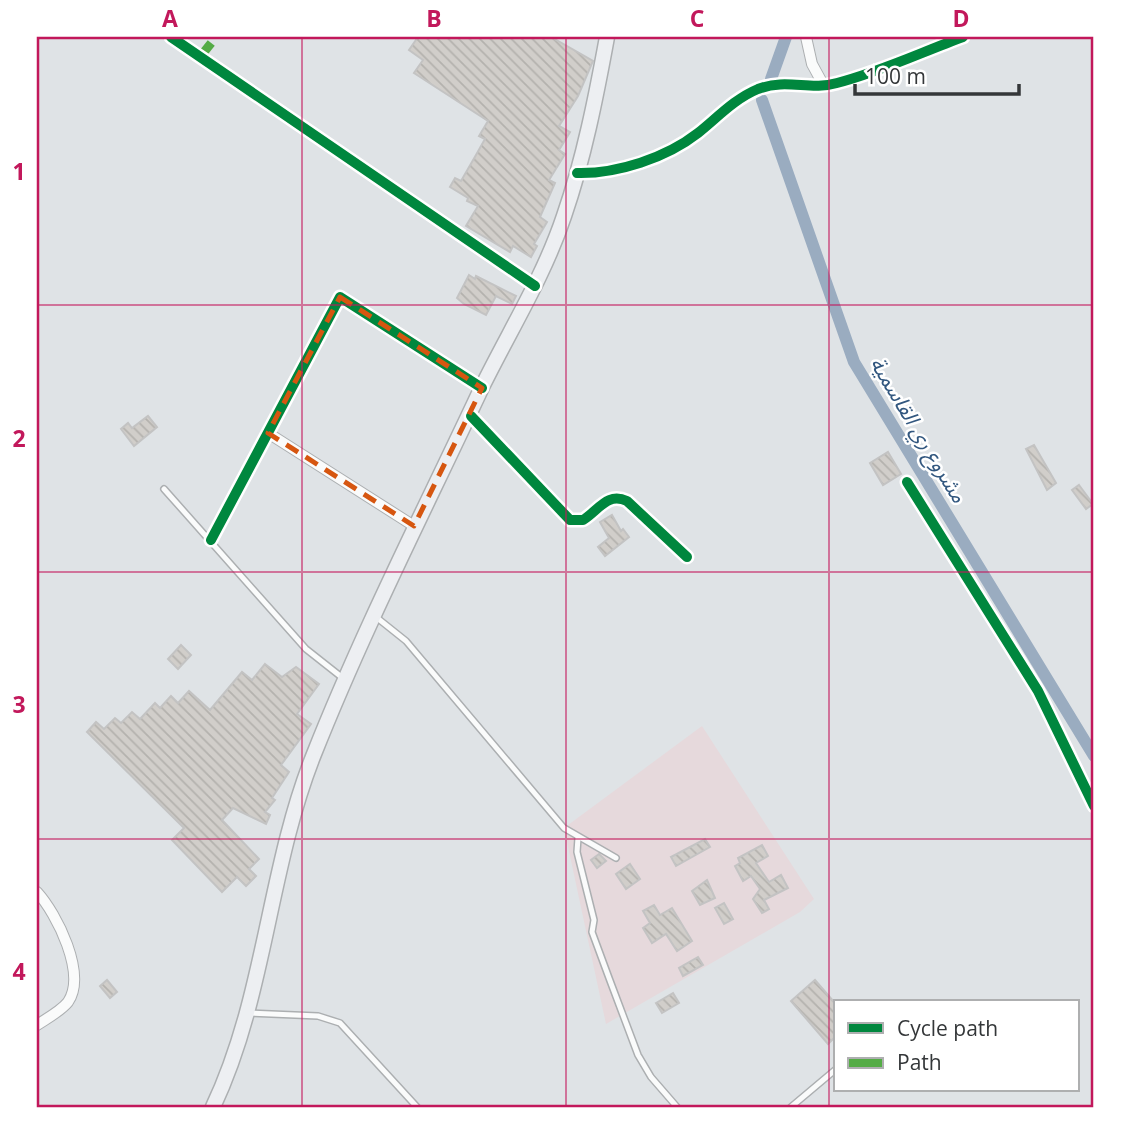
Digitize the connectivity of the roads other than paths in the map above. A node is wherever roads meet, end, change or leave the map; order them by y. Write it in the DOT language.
graph roads {
  1 [pos="171,37"];
  2 [pos="607,37"];
  3 [pos="806,37"];
  4 [pos="963,37"];
  5 [pos="824,86"];
  6 [pos="577,173"];
  7 [pos="535,286"];
  8 [pos="482,388"];
  9 [pos="471,416"];
  10 [pos="268,433"];
  11 [pos="907,482"];
  12 [pos="164,489"];
  13 [pos="414,526"];
  14 [pos="211,540"];
  15 [pos="687,557"];
  16 [pos="372,615"];
  17 [pos="345,680"];
  18 [pos="1094,806"];
  19 [pos="578,838"];
  20 [pos="616,858"];
  21 [pos="37,892"];
  22 [pos="249,1013"];
  23 [pos="37,1025"];
  24 [pos="834,1071"];
  25 [pos="213,1107"];
  26 [pos="417,1107"];
  27 [pos="677,1107"];
  28 [pos="791,1107"];
  1 -- 7 [label="street"];
  2 -- 6 [label="main road"];
  3 -- 5 [label="street"];
  4 -- 5 [label="street"];
  5 -- 6 [label="street"];
  6 -- 7 [label="main road"];
  7 -- 8 [label="main road"];
  8 -- 9 [label="main road"];
  8 -- 10 [label="street"];
  9 -- 13 [label="main road"];
  9 -- 15 [label="street"];
  10 -- 13 [label="street"];
  10 -- 14 [label="street"];
  11 -- 18 [label="street"];
  12 -- 14 [label="lane"];
  13 -- 16 [label="main road"];
  14 -- 17 [label="lane"];
  16 -- 17 [label="main road"];
  16 -- 19 [label="lane"];
  17 -- 22 [label="main road"];
  19 -- 20 [label="lane"];
  19 -- 27 [label="lane"];
  21 -- 23 [label="street"];
  22 -- 25 [label="main road"];
  22 -- 26 [label="lane"];
  24 -- 28 [label="lane"];
}
